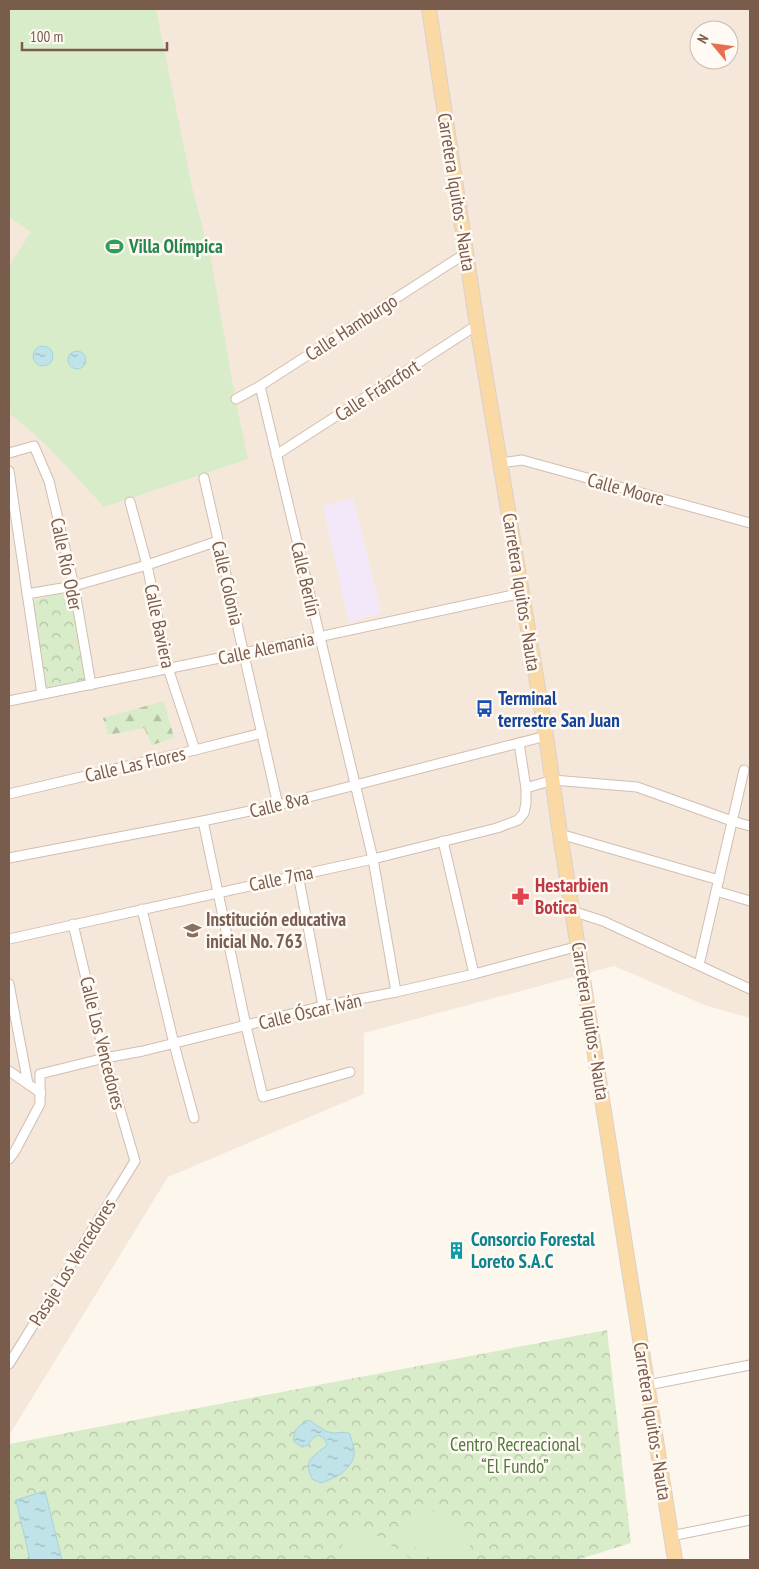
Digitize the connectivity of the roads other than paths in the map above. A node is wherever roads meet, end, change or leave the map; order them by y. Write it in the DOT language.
graph roads {
  1 [pos="429,9"];
  2 [pos="466,253"];
  3 [pos="477,325"];
  4 [pos="260,386"];
  5 [pos="236,399"];
  6 [pos="9,453"];
  7 [pos="276,455"];
  8 [pos="500,464"];
  9 [pos="9,472"];
  10 [pos="204,478"];
  11 [pos="130,502"];
  12 [pos="12,520"];
  13 [pos="750,523"];
  14 [pos="218,541"];
  15 [pos="147,565"];
  16 [pos="74,586"];
  17 [pos="522,593"];
  18 [pos="27,594"];
  19 [pos="320,636"];
  20 [pos="244,653"];
  21 [pos="168,668"];
  22 [pos="90,684"];
  23 [pos="42,694"];
  24 [pos="9,700"];
  25 [pos="262,733"];
  26 [pos="546,736"];
  27 [pos="519,743"];
  28 [pos="195,750"];
  29 [pos="744,770"];
  30 [pos="553,780"];
  31 [pos="355,785"];
  32 [pos="526,788"];
  33 [pos="9,794"];
  34 [pos="278,805"];
  35 [pos="203,821"];
  36 [pos="732,821"];
  37 [pos="750,826"];
  38 [pos="560,834"];
  39 [pos="443,841"];
  40 [pos="9,858"];
  41 [pos="373,859"];
  42 [pos="298,874"];
  43 [pos="719,880"];
  44 [pos="716,891"];
  45 [pos="218,892"];
  46 [pos="750,900"];
  47 [pos="142,909"];
  48 [pos="572,911"];
  49 [pos="73,924"];
  50 [pos="9,939"];
  51 [pos="579,946"];
  52 [pos="700,965"];
  53 [pos="474,974"];
  54 [pos="9,984"];
  55 [pos="750,990"];
  56 [pos="396,992"];
  57 [pos="324,1006"];
  58 [pos="246,1026"];
  59 [pos="174,1044"];
  60 [pos="105,1058"];
  61 [pos="9,1071"];
  62 [pos="350,1072"];
  63 [pos="28,1084"];
  64 [pos="41,1093"];
  65 [pos="194,1118"];
  66 [pos="9,1159"];
  67 [pos="135,1161"];
  68 [pos="9,1364"];
  69 [pos="750,1365"];
  70 [pos="648,1385"];
  71 [pos="750,1520"];
  72 [pos="672,1536"];
  73 [pos="675,1560"];
  1 -- 2 [label="main road, Carretera Iquitos - Nauta"];
  2 -- 3 [label="main road, Carretera Iquitos - Nauta"];
  2 -- 4 [label="street, Calle Hamburgo"];
  3 -- 7 [label="street, Calle Fráncfort"];
  3 -- 8 [label="main road, Carretera Iquitos - Nauta"];
  4 -- 5 [label="street, Calle Hamburgo"];
  4 -- 7 [label="street, Calle Berlín"];
  6 -- 16 [label="street, Calle Río Oder"];
  7 -- 19 [label="street, Calle Berlín"];
  8 -- 13 [label="street, Calle Moore"];
  8 -- 17 [label="main road, Carretera Iquitos - Nauta"];
  9 -- 12 [label="street"];
  10 -- 14 [label="street, Calle Colonia"];
  11 -- 15 [label="street, Calle Baviera"];
  12 -- 18 [label="street"];
  14 -- 15 [label="street"];
  14 -- 20 [label="street, Calle Colonia"];
  15 -- 16 [label="street"];
  15 -- 21 [label="street, Calle Baviera"];
  16 -- 18 [label="street"];
  16 -- 22 [label="street, Calle Río Oder"];
  17 -- 19 [label="street, Calle Alemania"];
  17 -- 26 [label="main road, Carretera Iquitos - Nauta"];
  18 -- 23 [label="street"];
  19 -- 20 [label="street, Calle Alemania"];
  19 -- 31 [label="street, Calle Berlín"];
  20 -- 21 [label="street, Calle Alemania"];
  20 -- 25 [label="street, Calle Colonia"];
  21 -- 22 [label="street, Calle Alemania"];
  21 -- 28 [label="street, Calle Baviera"];
  22 -- 23 [label="street, Calle Alemania"];
  23 -- 24 [label="street, Calle Alemania"];
  25 -- 28 [label="street, Calle Las Flores"];
  25 -- 34 [label="street, Calle Colonia"];
  26 -- 27 [label="street, Calle 8va"];
  26 -- 30 [label="main road, Carretera Iquitos - Nauta"];
  27 -- 31 [label="street, Calle 8va"];
  27 -- 32 [label="street, Calle 7ma"];
  28 -- 33 [label="street, Calle Las Flores"];
  29 -- 36 [label="street"];
  30 -- 32 [label="street"];
  30 -- 36 [label="street"];
  30 -- 38 [label="main road, Carretera Iquitos - Nauta"];
  31 -- 34 [label="street, Calle 8va"];
  31 -- 41 [label="street, Calle Berlín"];
  32 -- 39 [label="street, Calle 7ma"];
  34 -- 35 [label="street, Calle 8va"];
  35 -- 40 [label="street, Calle 8va"];
  35 -- 45 [label="street"];
  36 -- 37 [label="street"];
  36 -- 43 [label="street"];
  38 -- 43 [label="street"];
  38 -- 48 [label="main road, Carretera Iquitos - Nauta"];
  39 -- 41 [label="street, Calle 7ma"];
  39 -- 53 [label="street"];
  41 -- 42 [label="street, Calle 7ma"];
  41 -- 56 [label="street, Calle Berlín"];
  42 -- 45 [label="street, Calle 7ma"];
  42 -- 57 [label="street"];
  43 -- 44 [label="street"];
  44 -- 46 [label="street"];
  44 -- 52 [label="street"];
  45 -- 47 [label="street, Calle 7ma"];
  45 -- 58 [label="street"];
  47 -- 49 [label="street, Calle 7ma"];
  47 -- 59 [label="street"];
  48 -- 51 [label="main road, Carretera Iquitos - Nauta"];
  48 -- 52 [label="street"];
  49 -- 50 [label="street, Calle 7ma"];
  49 -- 60 [label="street, Calle Los Vencedores"];
  51 -- 53 [label="street, Calle Óscar Iván"];
  51 -- 70 [label="main road, Carretera Iquitos - Nauta"];
  52 -- 55 [label="street"];
  53 -- 56 [label="street, Calle Óscar Iván"];
  54 -- 63 [label="street"];
  56 -- 57 [label="street, Calle Óscar Iván"];
  57 -- 58 [label="street, Calle Óscar Iván"];
  58 -- 59 [label="street, Calle Óscar Iván"];
  58 -- 62 [label="street"];
  59 -- 60 [label="street, Calle Óscar Iván"];
  59 -- 65 [label="street"];
  60 -- 64 [label="street, Calle Óscar Iván"];
  60 -- 67 [label="street, Calle Los Vencedores"];
  61 -- 63 [label="street"];
  63 -- 64 [label="street"];
  64 -- 66 [label="street"];
  67 -- 68 [label="street, Pasaje Los Vencedores"];
  69 -- 70 [label="street"];
  70 -- 72 [label="main road, Carretera Iquitos - Nauta"];
  71 -- 72 [label="street"];
  72 -- 73 [label="main road, Carretera Iquitos - Nauta"];
}
